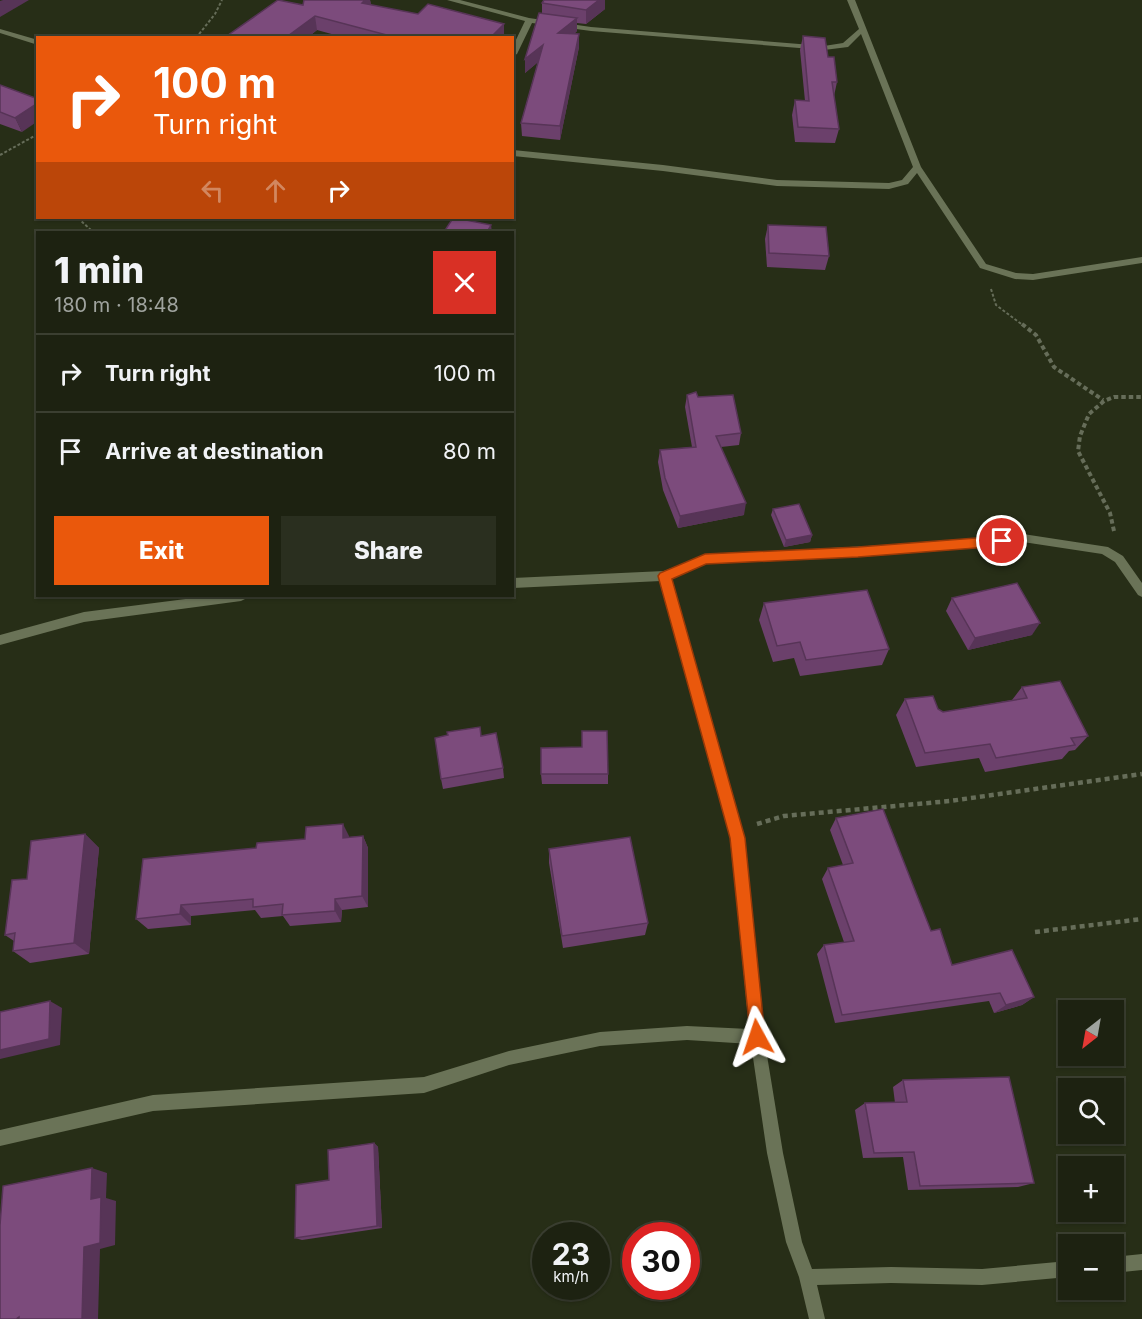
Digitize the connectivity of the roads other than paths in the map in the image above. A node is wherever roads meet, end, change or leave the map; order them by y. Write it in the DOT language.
graph roads {
  1 [pos="451,0"];
  2 [pos="851,0"];
  3 [pos="529,20"];
  4 [pos="863,29"];
  5 [pos="0,32"];
  6 [pos="36,42"];
  7 [pos="514,52"];
  8 [pos="514,152"];
  9 [pos="916,167"];
  10 [pos="1142,260"];
  11 [pos="665,576"];
  12 [pos="514,583"];
  13 [pos="1142,592"];
  14 [pos="235,597"];
  15 [pos="0,640"];
  16 [pos="757,1037"];
  17 [pos="0,1138"];
  18 [pos="1142,1262"];
  19 [pos="1124,1264"];
  20 [pos="1058,1270"];
  21 [pos="807,1277"];
  22 [pos="817,1319"];
  1 -- 3 [label="street"];
  2 -- 4 [label="street"];
  3 -- 4 [label="street"];
  3 -- 7 [label="street"];
  4 -- 9 [label="street"];
  5 -- 6 [label="street"];
  8 -- 9 [label="street"];
  9 -- 10 [label="street"];
  11 -- 12 [label="street"];
  11 -- 13 [label="street"];
  11 -- 16 [label="street"];
  14 -- 15 [label="street"];
  16 -- 17 [label="street"];
  16 -- 21 [label="street"];
  18 -- 19 [label="street"];
  20 -- 21 [label="street"];
  21 -- 22 [label="street"];
}
